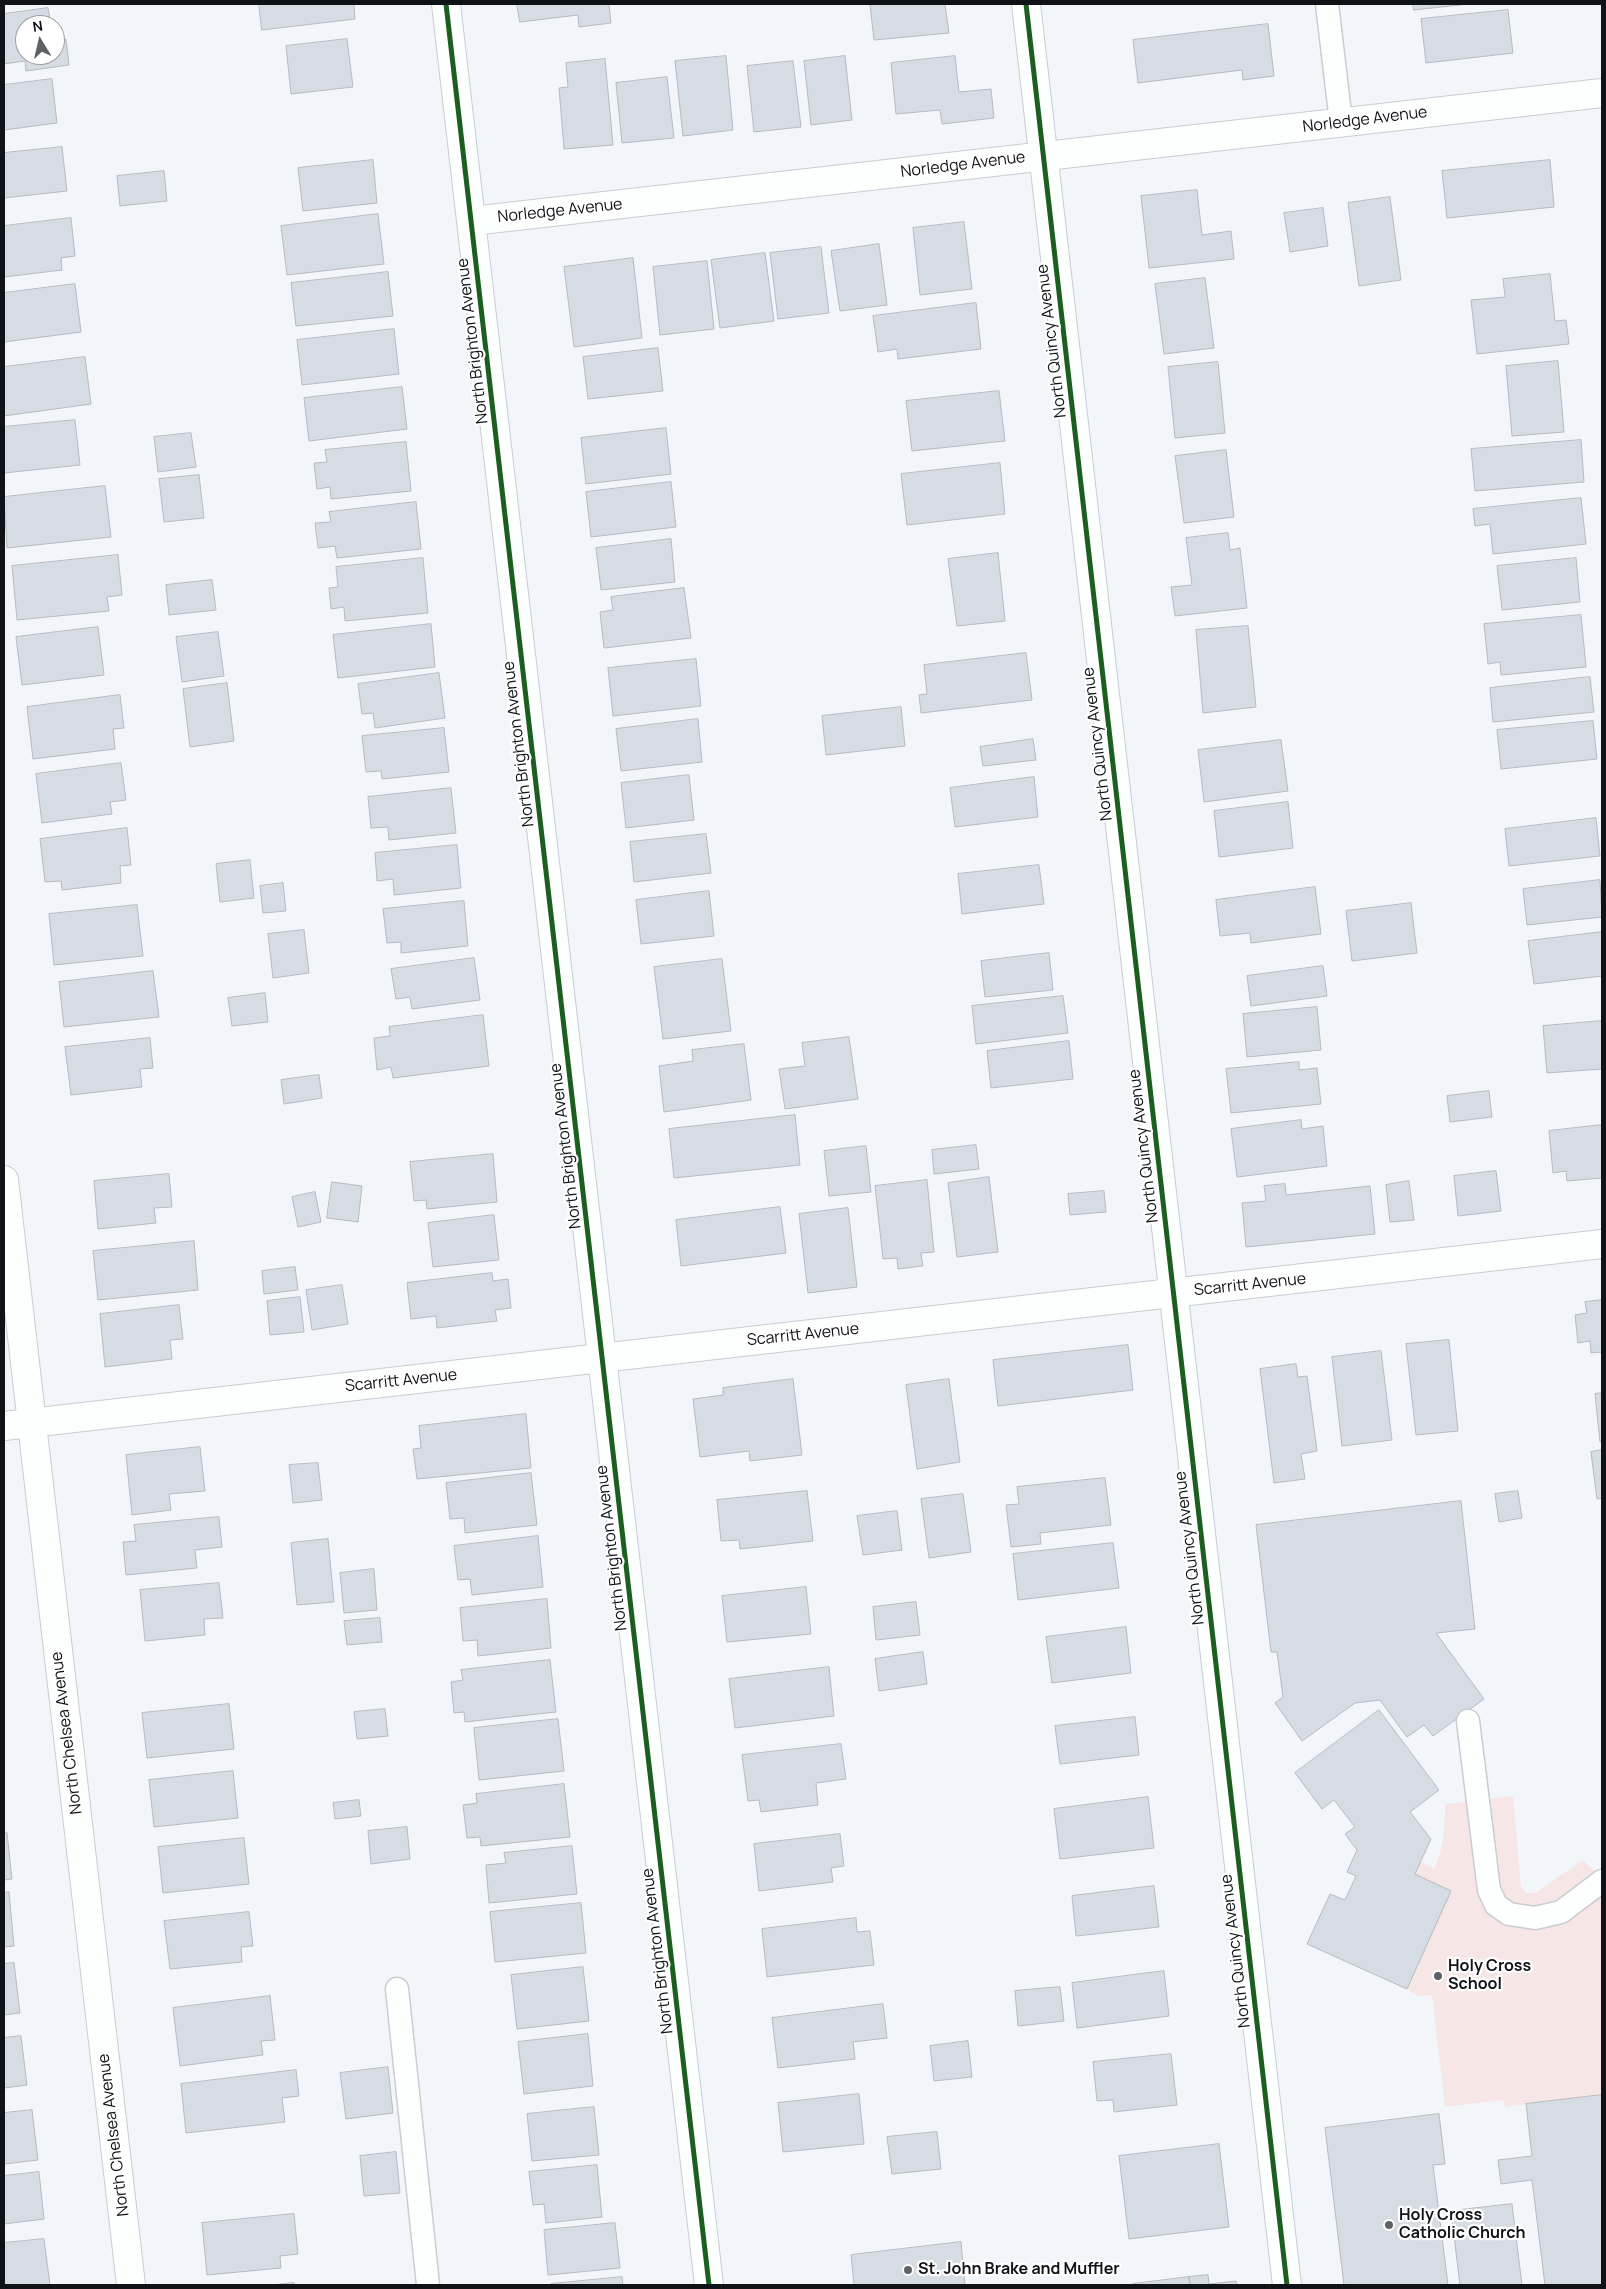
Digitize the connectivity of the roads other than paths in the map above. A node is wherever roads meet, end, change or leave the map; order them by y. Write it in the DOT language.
graph roads {
  1 [pos="446,4"];
  2 [pos="1026,4"];
  3 [pos="1327,4"];
  4 [pos="1602,92"];
  5 [pos="1341,122"];
  6 [pos="1044,156"];
  7 [pos="472,221"];
  8 [pos="4,1180"];
  9 [pos="1602,1244"];
  10 [pos="1174,1293"];
  11 [pos="602,1357"];
  12 [pos="31,1422"];
  13 [pos="4,1426"];
  14 [pos="1468,1721"];
  15 [pos="1602,1881"];
  16 [pos="396,1989"];
  17 [pos="131,2285"];
  18 [pos="428,2285"];
  19 [pos="709,2285"];
  20 [pos="1287,2285"];
  1 -- 7 [label="street, North Brighton Avenue"];
  2 -- 6 [label="street, North Quincy Avenue"];
  3 -- 5 [label="lane"];
  4 -- 5 [label="street, Norledge Avenue"];
  5 -- 6 [label="street, Norledge Avenue"];
  6 -- 7 [label="street, Norledge Avenue"];
  6 -- 10 [label="street, North Quincy Avenue"];
  7 -- 11 [label="street, North Brighton Avenue"];
  8 -- 12 [label="street, North Chelsea Avenue"];
  9 -- 10 [label="street, Scarritt Avenue"];
  10 -- 11 [label="street, Scarritt Avenue"];
  10 -- 20 [label="street, North Quincy Avenue"];
  11 -- 12 [label="street, Scarritt Avenue"];
  11 -- 19 [label="street, North Brighton Avenue"];
  12 -- 13 [label="street, Scarritt Avenue"];
  12 -- 17 [label="street, North Chelsea Avenue"];
  14 -- 15 [label="lane"];
  16 -- 18 [label="lane"];
}
